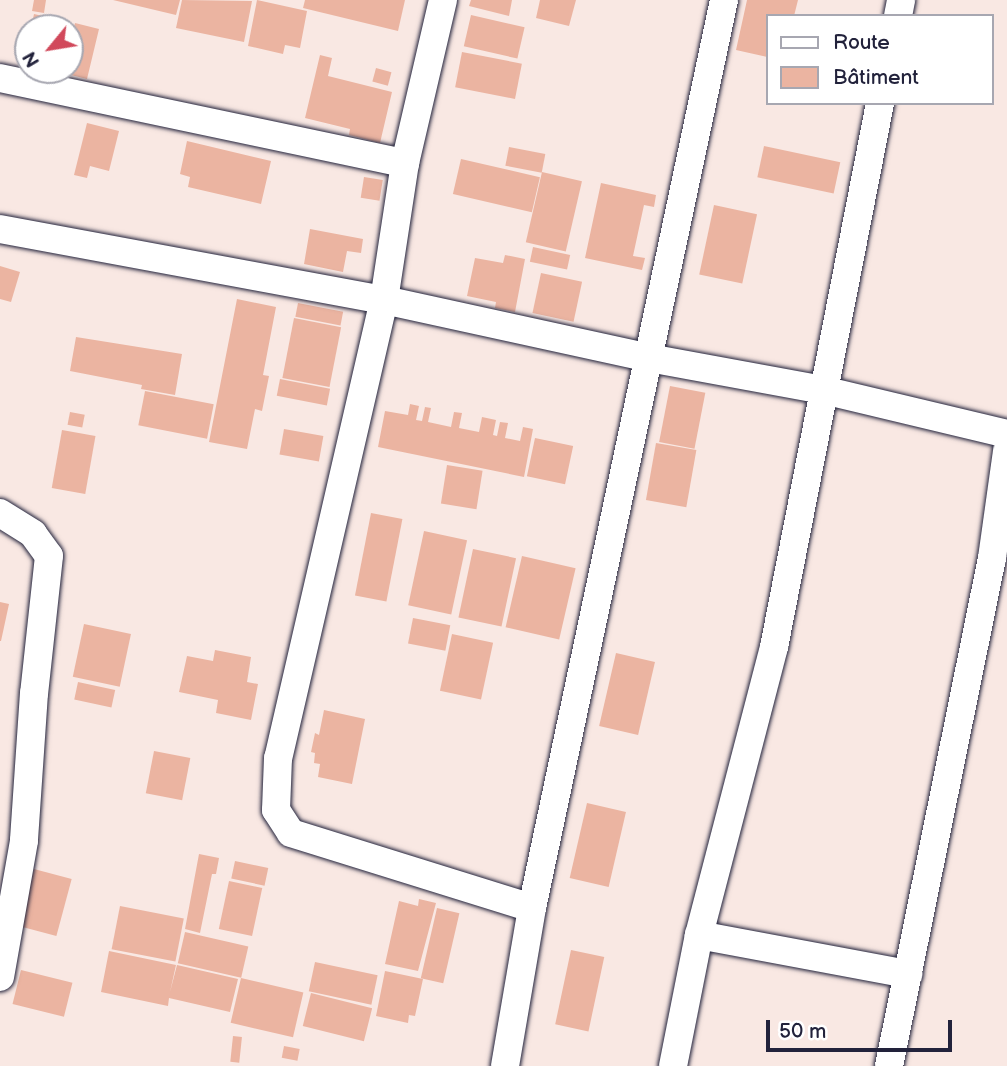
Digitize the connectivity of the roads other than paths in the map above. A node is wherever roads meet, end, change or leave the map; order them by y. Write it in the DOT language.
graph roads {
  1 [pos="443,0"];
  2 [pos="724,0"];
  3 [pos="0,78"];
  4 [pos="880,105"];
  5 [pos="405,163"];
  6 [pos="0,229"];
  7 [pos="384,300"];
  8 [pos="649,358"];
  9 [pos="823,390"];
  10 [pos="1007,434"];
  11 [pos="1007,451"];
  12 [pos="0,513"];
  13 [pos="1000,559"];
  14 [pos="532,908"];
  15 [pos="699,935"];
  16 [pos="908,974"];
  17 [pos="0,977"];
  18 [pos="505,1066"];
  19 [pos="673,1066"];
  20 [pos="889,1066"];
  1 -- 5 [label="street"];
  2 -- 8 [label="street"];
  3 -- 5 [label="street"];
  4 -- 9 [label="street"];
  5 -- 7 [label="street"];
  6 -- 7 [label="street"];
  7 -- 8 [label="street"];
  7 -- 14 [label="street"];
  8 -- 9 [label="street"];
  8 -- 14 [label="street"];
  9 -- 10 [label="street"];
  9 -- 15 [label="street"];
  11 -- 13 [label="street"];
  12 -- 17 [label="street"];
  13 -- 16 [label="street"];
  14 -- 18 [label="street"];
  15 -- 16 [label="street"];
  15 -- 19 [label="street"];
  16 -- 20 [label="street"];
}
